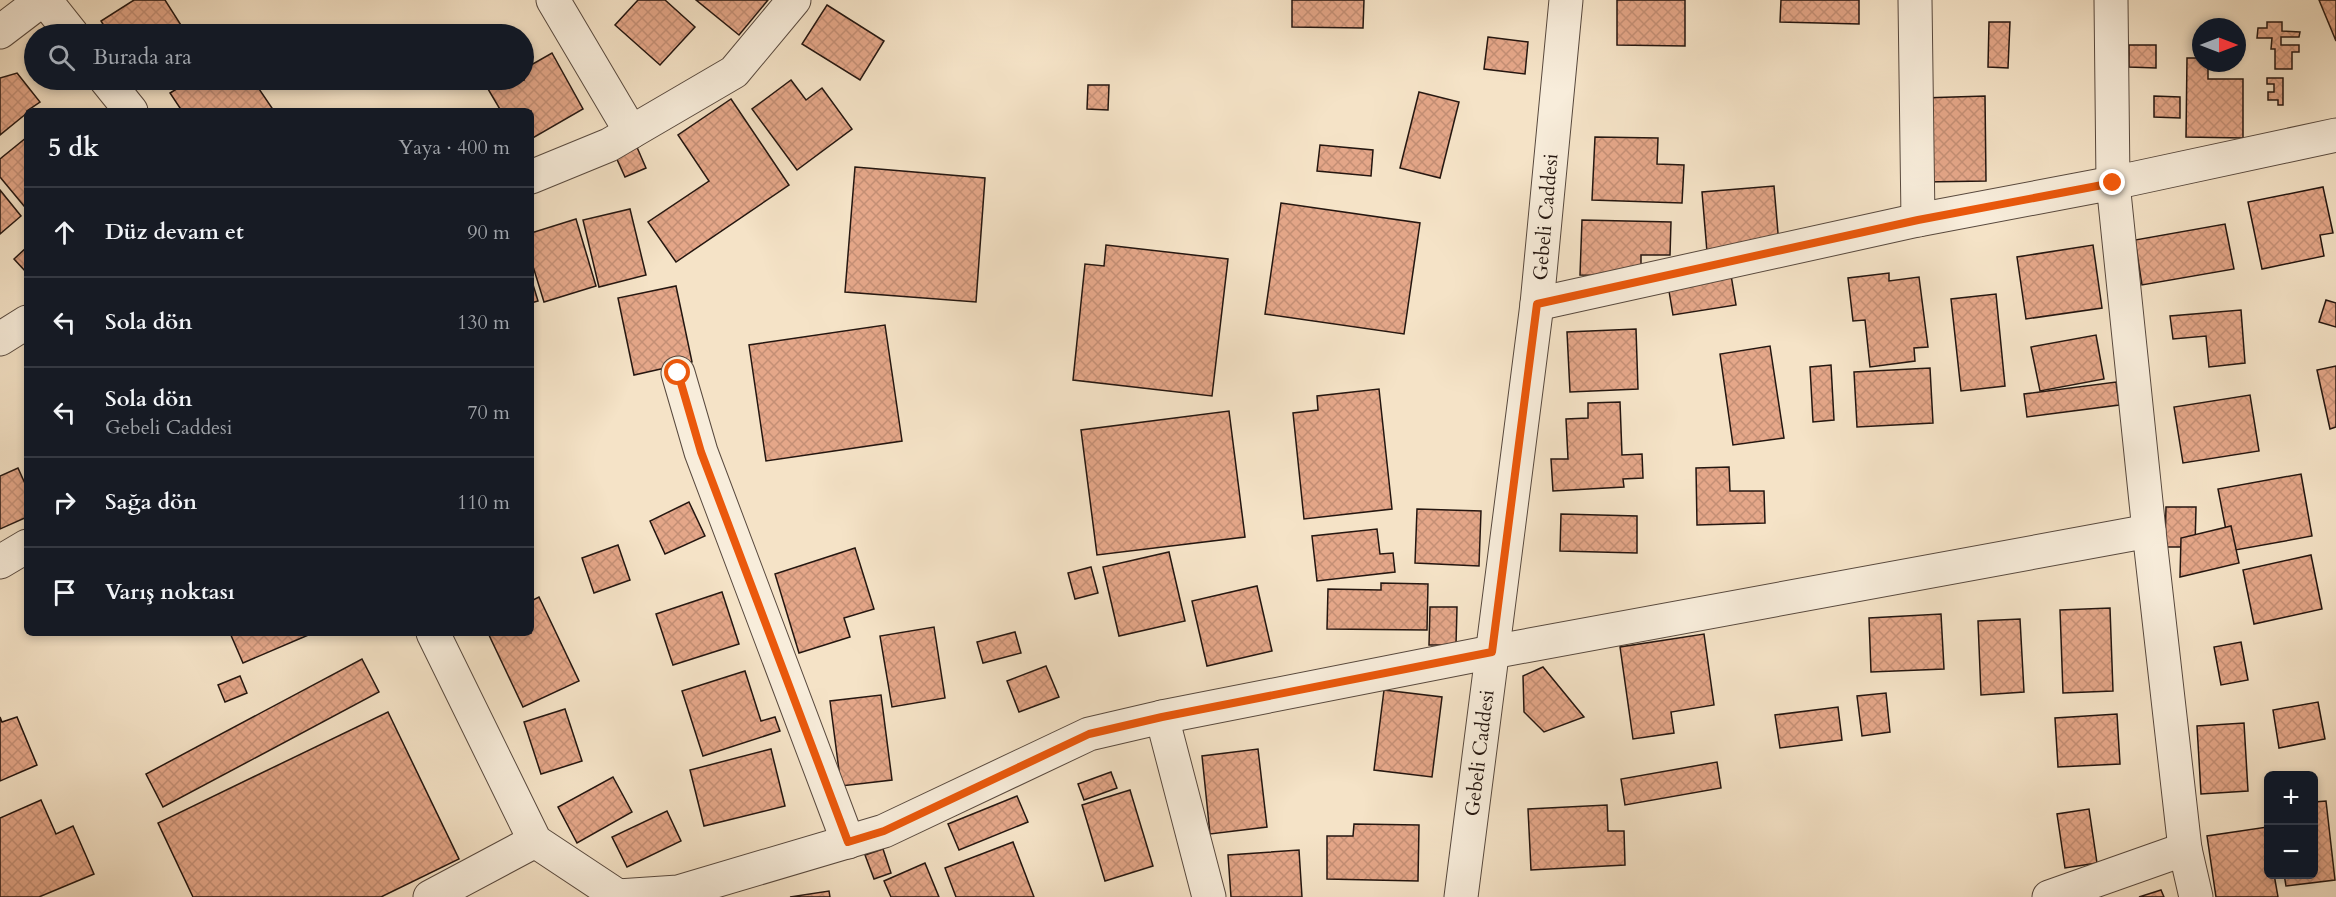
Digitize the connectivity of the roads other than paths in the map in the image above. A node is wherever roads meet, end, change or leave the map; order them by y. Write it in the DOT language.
graph roads {
  1 [pos="43,0"];
  2 [pos="553,0"];
  3 [pos="794,0"];
  4 [pos="1566,0"];
  5 [pos="1915,0"];
  6 [pos="2110,0"];
  7 [pos="63,24"];
  8 [pos="0,32"];
  9 [pos="114,90"];
  10 [pos="129,108"];
  11 [pos="631,132"];
  12 [pos="2336,135"];
  13 [pos="534,176"];
  14 [pos="2113,183"];
  15 [pos="1918,220"];
  16 [pos="1537,304"];
  17 [pos="24,324"];
  18 [pos="0,339"];
  19 [pos="678,373"];
  20 [pos="2150,531"];
  21 [pos="24,548"];
  22 [pos="0,562"];
  23 [pos="434,636"];
  24 [pos="1492,652"];
  25 [pos="1162,717"];
  26 [pos="535,841"];
  27 [pos="848,842"];
  28 [pos="2185,849"];
  29 [pos="655,895"];
  30 [pos="430,897"];
  31 [pos="1209,897"];
  32 [pos="1461,897"];
  33 [pos="2049,897"];
  34 [pos="2196,897"];
  1 -- 7 [label="street"];
  1 -- 8 [label="street"];
  2 -- 11 [label="street"];
  3 -- 11 [label="street"];
  4 -- 16 [label="street, Gebeli Caddesi"];
  5 -- 15 [label="street"];
  6 -- 14 [label="street"];
  9 -- 10 [label="street"];
  11 -- 13 [label="street"];
  12 -- 14 [label="street"];
  14 -- 15 [label="street"];
  14 -- 20 [label="street"];
  15 -- 16 [label="street"];
  16 -- 24 [label="street, Gebeli Caddesi"];
  17 -- 18 [label="street"];
  19 -- 27 [label="street"];
  20 -- 24 [label="street"];
  20 -- 28 [label="street"];
  21 -- 22 [label="street"];
  23 -- 26 [label="street"];
  24 -- 25 [label="street"];
  24 -- 32 [label="street, Gebeli Caddesi"];
  25 -- 27 [label="street"];
  25 -- 31 [label="street"];
  26 -- 29 [label="street"];
  26 -- 30 [label="street"];
  27 -- 29 [label="street"];
  28 -- 33 [label="street"];
  28 -- 34 [label="street"];
}
